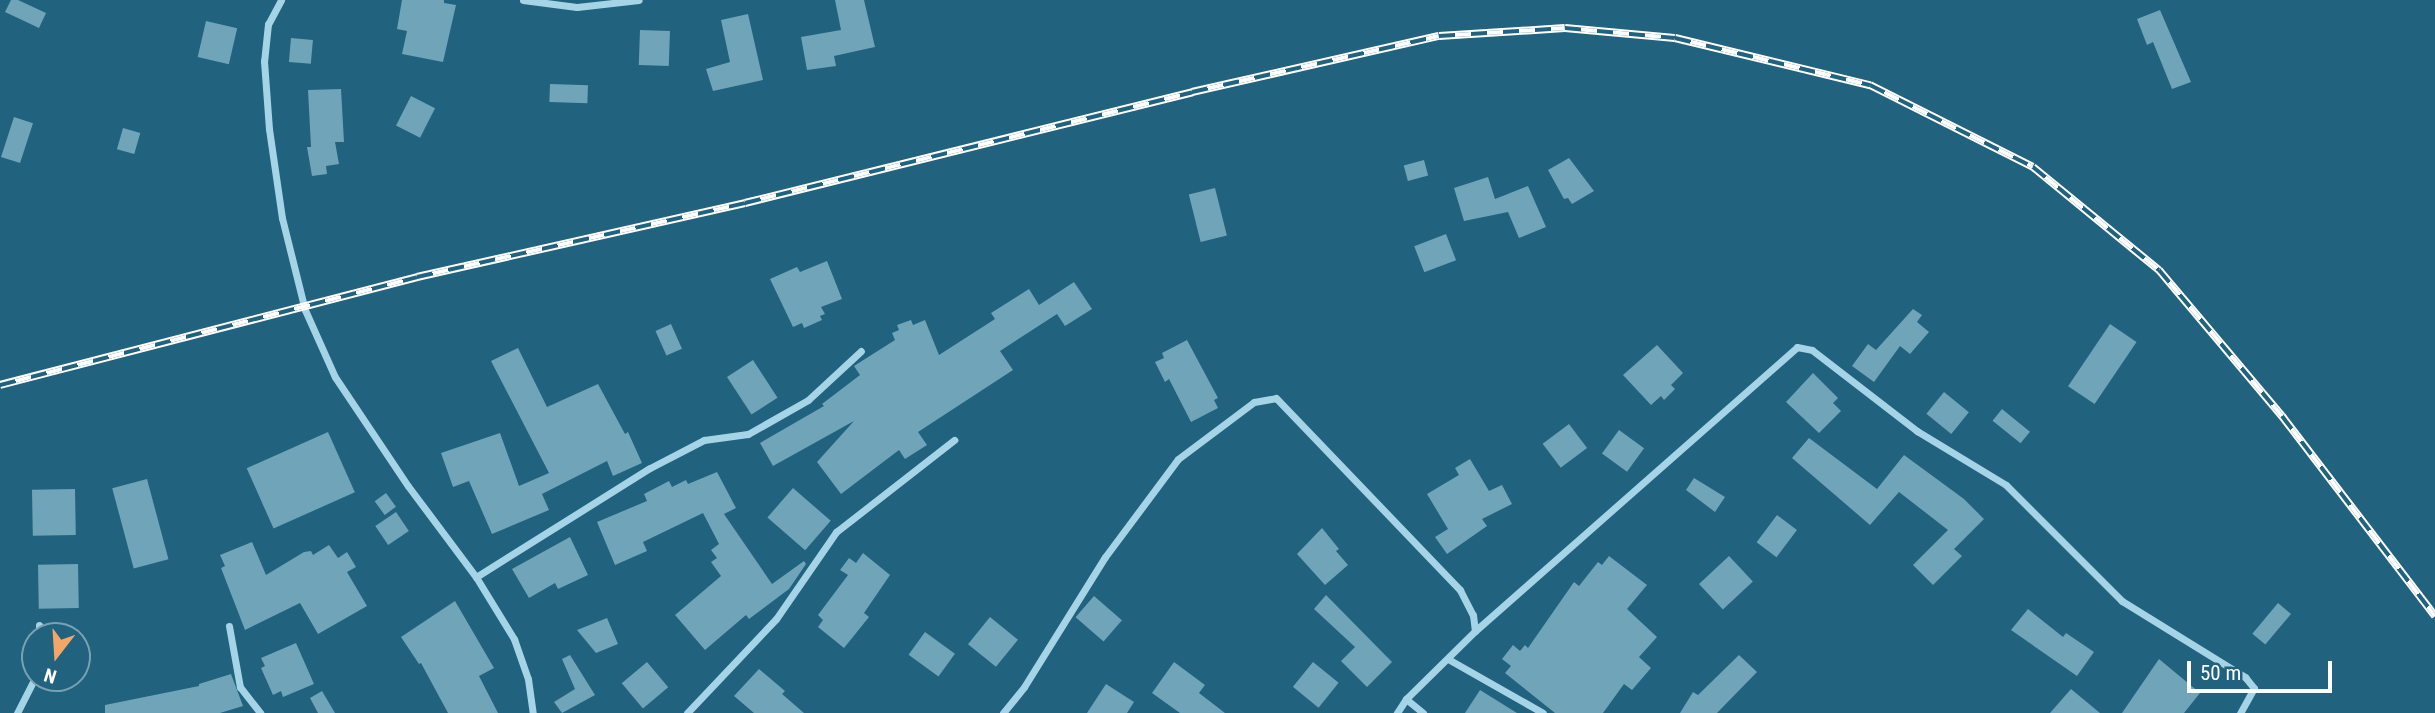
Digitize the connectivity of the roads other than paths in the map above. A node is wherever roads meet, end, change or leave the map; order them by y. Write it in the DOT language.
graph roads {
  1 [pos="281,0"];
  2 [pos="523,0"];
  3 [pos="639,0"];
  4 [pos="861,351"];
  5 [pos="954,440"];
  6 [pos="476,577"];
  7 [pos="229,626"];
  8 [pos="1475,631"];
  9 [pos="1448,659"];
  10 [pos="28,692"];
  11 [pos="1406,699"];
  12 [pos="17,713"];
  13 [pos="260,713"];
  14 [pos="533,713"];
  15 [pos="687,713"];
  16 [pos="1003,713"];
  17 [pos="1396,713"];
  18 [pos="1423,713"];
  19 [pos="1543,713"];
  20 [pos="2240,713"];
  1 -- 6 [label="street"];
  2 -- 3 [label="street"];
  4 -- 6 [label="street"];
  5 -- 15 [label="street"];
  6 -- 14 [label="street"];
  7 -- 13 [label="street"];
  8 -- 9 [label="street"];
  8 -- 16 [label="street"];
  8 -- 20 [label="street"];
  9 -- 11 [label="street"];
  9 -- 19 [label="street"];
  10 -- 12 [label="street"];
  11 -- 17 [label="street"];
  11 -- 18 [label="street"];
}
